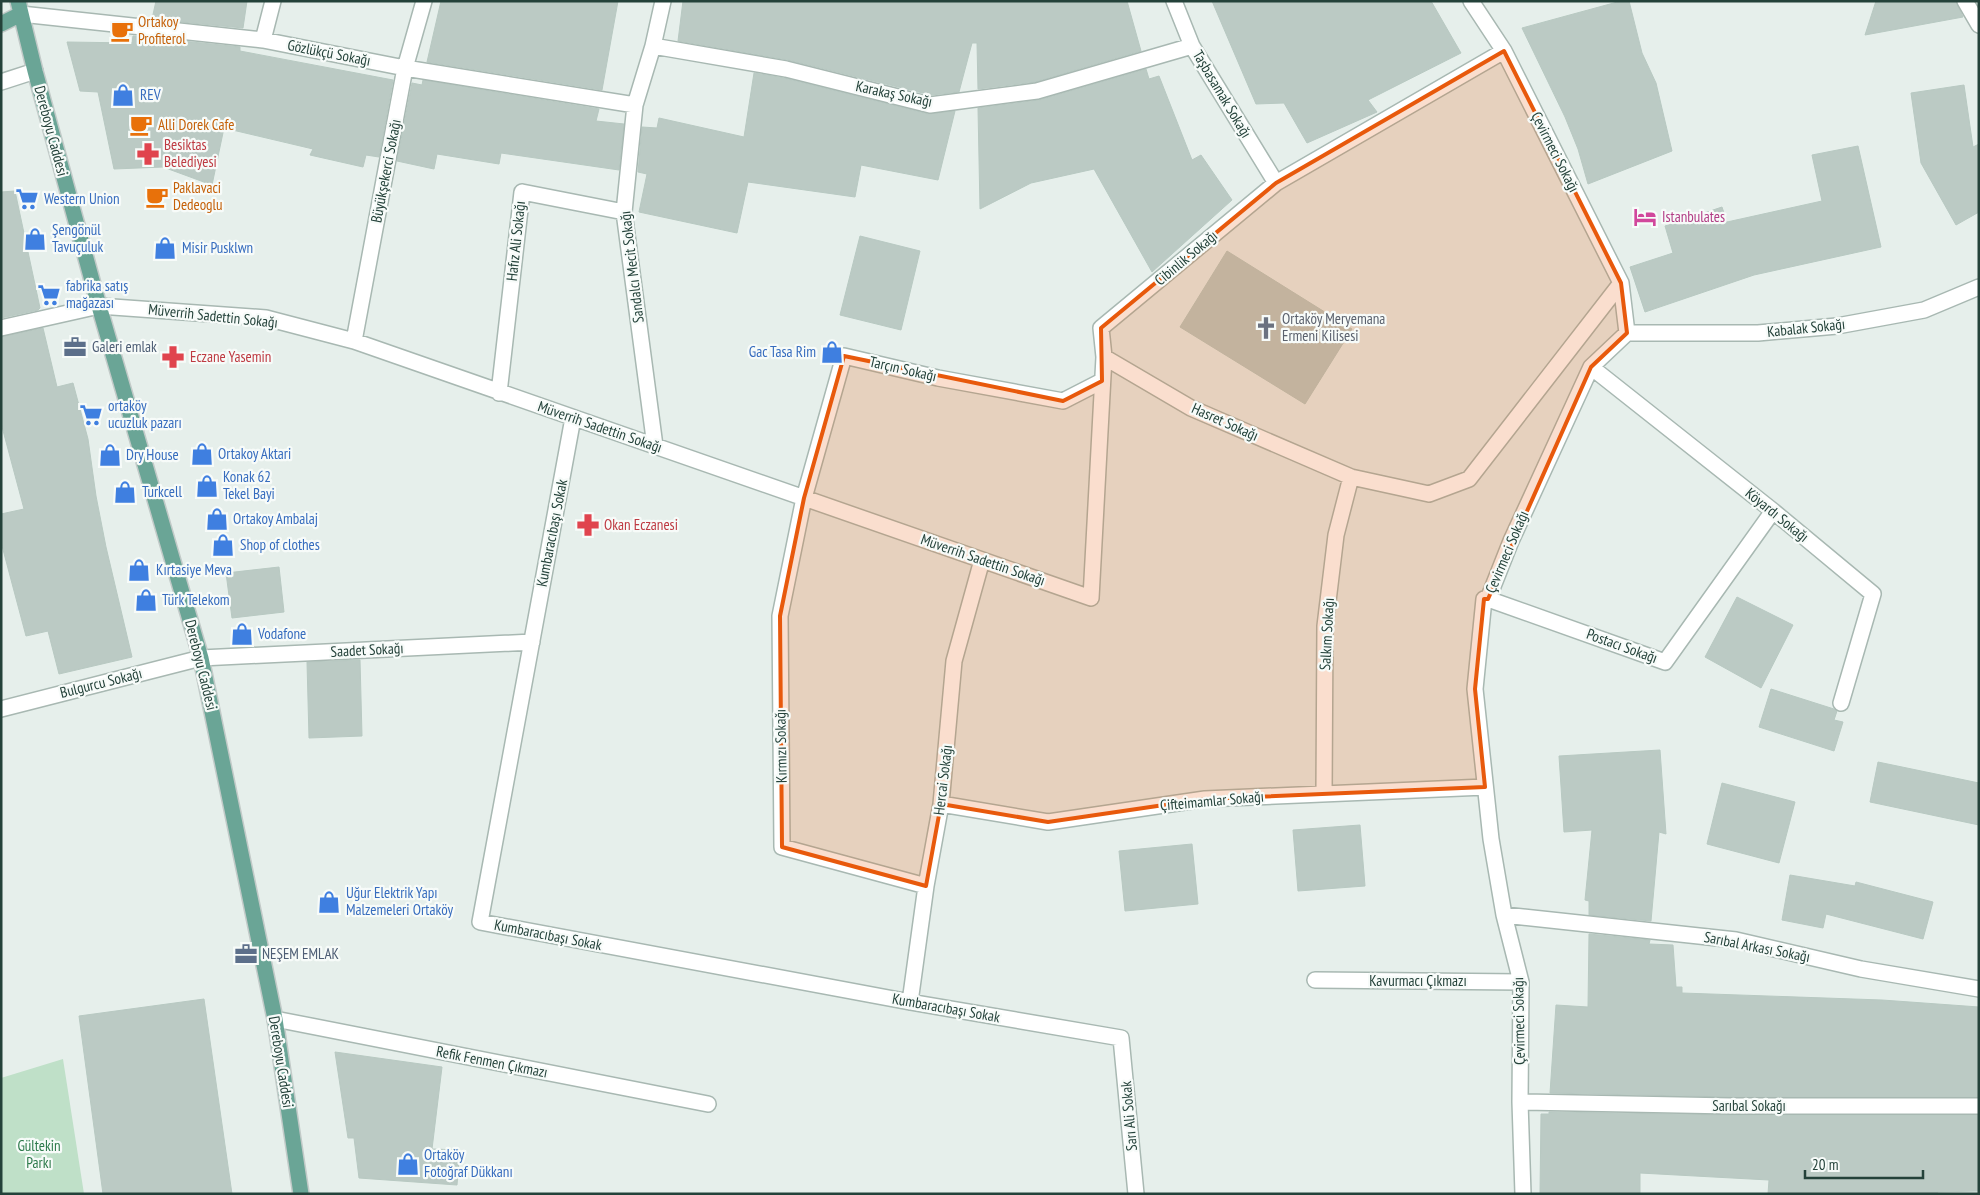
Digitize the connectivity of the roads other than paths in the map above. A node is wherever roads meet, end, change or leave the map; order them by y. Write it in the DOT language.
graph roads {
  1 [pos="273,1"];
  2 [pos="424,1"];
  3 [pos="663,1"];
  4 [pos="1174,1"];
  5 [pos="1472,1"];
  6 [pos="1964,1"];
  7 [pos="20,8"];
  8 [pos="1,24"];
  9 [pos="1979,25"];
  10 [pos="263,40"];
  11 [pos="653,46"];
  12 [pos="1192,46"];
  13 [pos="1504,51"];
  14 [pos="406,68"];
  15 [pos="35,71"];
  16 [pos="1,82"];
  17 [pos="635,105"];
  18 [pos="1276,183"];
  19 [pos="624,212"];
  20 [pos="1621,283"];
  21 [pos="1979,286"];
  22 [pos="99,306"];
  23 [pos="1,328"];
  24 [pos="1627,332"];
  25 [pos="354,342"];
  26 [pos="1104,357"];
  27 [pos="1591,367"];
  28 [pos="1102,381"];
  29 [pos="499,393"];
  30 [pos="574,418"];
  31 [pos="655,446"];
  32 [pos="1352,477"];
  33 [pos="804,498"];
  34 [pos="1773,511"];
  35 [pos="982,560"];
  36 [pos="1091,598"];
  37 [pos="1488,599"];
  38 [pos="532,642"];
  39 [pos="201,658"];
  40 [pos="1841,703"];
  41 [pos="1,709"];
  42 [pos="1485,787"];
  43 [pos="1324,793"];
  44 [pos="941,804"];
  45 [pos="926,886"];
  46 [pos="1504,914"];
  47 [pos="1315,980"];
  48 [pos="1521,982"];
  49 [pos="1979,989"];
  50 [pos="910,1002"];
  51 [pos="275,1019"];
  52 [pos="1121,1038"];
  53 [pos="1520,1102"];
  54 [pos="708,1104"];
  55 [pos="1979,1106"];
  56 [pos="302,1194"];
  57 [pos="1136,1194"];
  58 [pos="1523,1194"];
  1 -- 10 [label="street"];
  2 -- 14 [label="street, Büyükşekerci Sokağı"];
  3 -- 11 [label="street, Sandalcı Mecit Sokağı"];
  4 -- 12 [label="street, Taşbasamak Sokağı"];
  5 -- 13 [label="street, Çevirmeci Sokağı"];
  6 -- 9 [label="street"];
  7 -- 8 [label="main road"];
  7 -- 10 [label="street, Gözlükçü Sokağı"];
  7 -- 15 [label="main road, Dereboyu Caddesi"];
  10 -- 14 [label="street, Gözlükçü Sokağı"];
  11 -- 12 [label="street, Karakaş Sokağı"];
  11 -- 17 [label="street, Sandalcı Mecit Sokağı"];
  12 -- 18 [label="street, Taşbasamak Sokağı"];
  13 -- 18 [label="street, Cibinlik Sokağı"];
  13 -- 20 [label="street, Çevirmeci Sokağı"];
  14 -- 17 [label="street, Gözlükçü Sokağı"];
  14 -- 25 [label="street, Büyükşekerci Sokağı"];
  15 -- 16 [label="street"];
  15 -- 22 [label="main road, Dereboyu Caddesi"];
  17 -- 19 [label="street, Sandalcı Mecit Sokağı"];
  18 -- 26 [label="street, Cibinlik Sokağı"];
  19 -- 29 [label="street, Hafız Ali Sokağı"];
  19 -- 31 [label="street, Sandalcı Mecit Sokağı"];
  20 -- 24 [label="street, Çevirmeci Sokağı"];
  20 -- 32 [label="street, Hasret Sokağı"];
  21 -- 24 [label="street, Kabalak Sokağı"];
  22 -- 23 [label="street, Müverrih Sadettin Sokağı"];
  22 -- 25 [label="street, Müverrih Sadettin Sokağı"];
  22 -- 39 [label="main road, Dereboyu Caddesi"];
  24 -- 27 [label="street, Çevirmeci Sokağı"];
  25 -- 29 [label="street, Müverrih Sadettin Sokağı"];
  26 -- 28 [label="street, Cibinlik Sokağı"];
  26 -- 32 [label="street, Hasret Sokağı"];
  27 -- 34 [label="street, Köyardı Sokağı"];
  27 -- 37 [label="street, Çevirmeci Sokağı"];
  28 -- 33 [label="street, Tarçın Sokağı"];
  28 -- 36 [label="street, Cibinlik Sokağı"];
  29 -- 30 [label="street, Müverrih Sadettin Sokağı"];
  30 -- 31 [label="street, Müverrih Sadettin Sokağı"];
  30 -- 38 [label="street, Kumbaracıbaşı Sokak"];
  31 -- 33 [label="street, Müverrih Sadettin Sokağı"];
  32 -- 43 [label="street, Salkım Sokağı"];
  33 -- 35 [label="street, Müverrih Sadettin Sokağı"];
  33 -- 45 [label="street, Kırmızı Sokağı"];
  34 -- 37 [label="street, Postacı Sokağı"];
  34 -- 40 [label="street, Köyardı Sokağı"];
  35 -- 36 [label="street, Müverrih Sadettin Sokağı"];
  35 -- 44 [label="street, Hercai Sokağı"];
  37 -- 42 [label="street, Çevirmeci Sokağı"];
  38 -- 39 [label="street, Saadet Sokağı"];
  38 -- 50 [label="street, Kumbaracıbaşı Sokak"];
  39 -- 41 [label="street, Bulgurcu Sokağı"];
  39 -- 51 [label="main road, Dereboyu Caddesi"];
  42 -- 43 [label="street, Çifteimamlar Sokağı"];
  42 -- 46 [label="street, Çevirmeci Sokağı"];
  43 -- 44 [label="street, Çifteimamlar Sokağı"];
  44 -- 45 [label="street, Hercai Sokağı"];
  45 -- 50 [label="street, Hercai Sokağı"];
  46 -- 48 [label="street, Çevirmeci Sokağı"];
  46 -- 49 [label="street, Sarıbal Arkası Sokağı"];
  47 -- 48 [label="street, Kavurmacı Çıkmazı"];
  48 -- 53 [label="street, Çevirmeci Sokağı"];
  50 -- 52 [label="street, Kumbaracıbaşı Sokak"];
  51 -- 54 [label="street, Refik Fenmen Çıkmazı"];
  51 -- 56 [label="main road, Dereboyu Caddesi"];
  52 -- 57 [label="street, Sarı Ali Sokak"];
  53 -- 55 [label="street, Sarıbal Sokağı"];
  53 -- 58 [label="street, Çevirmeci Sokağı"];
}
